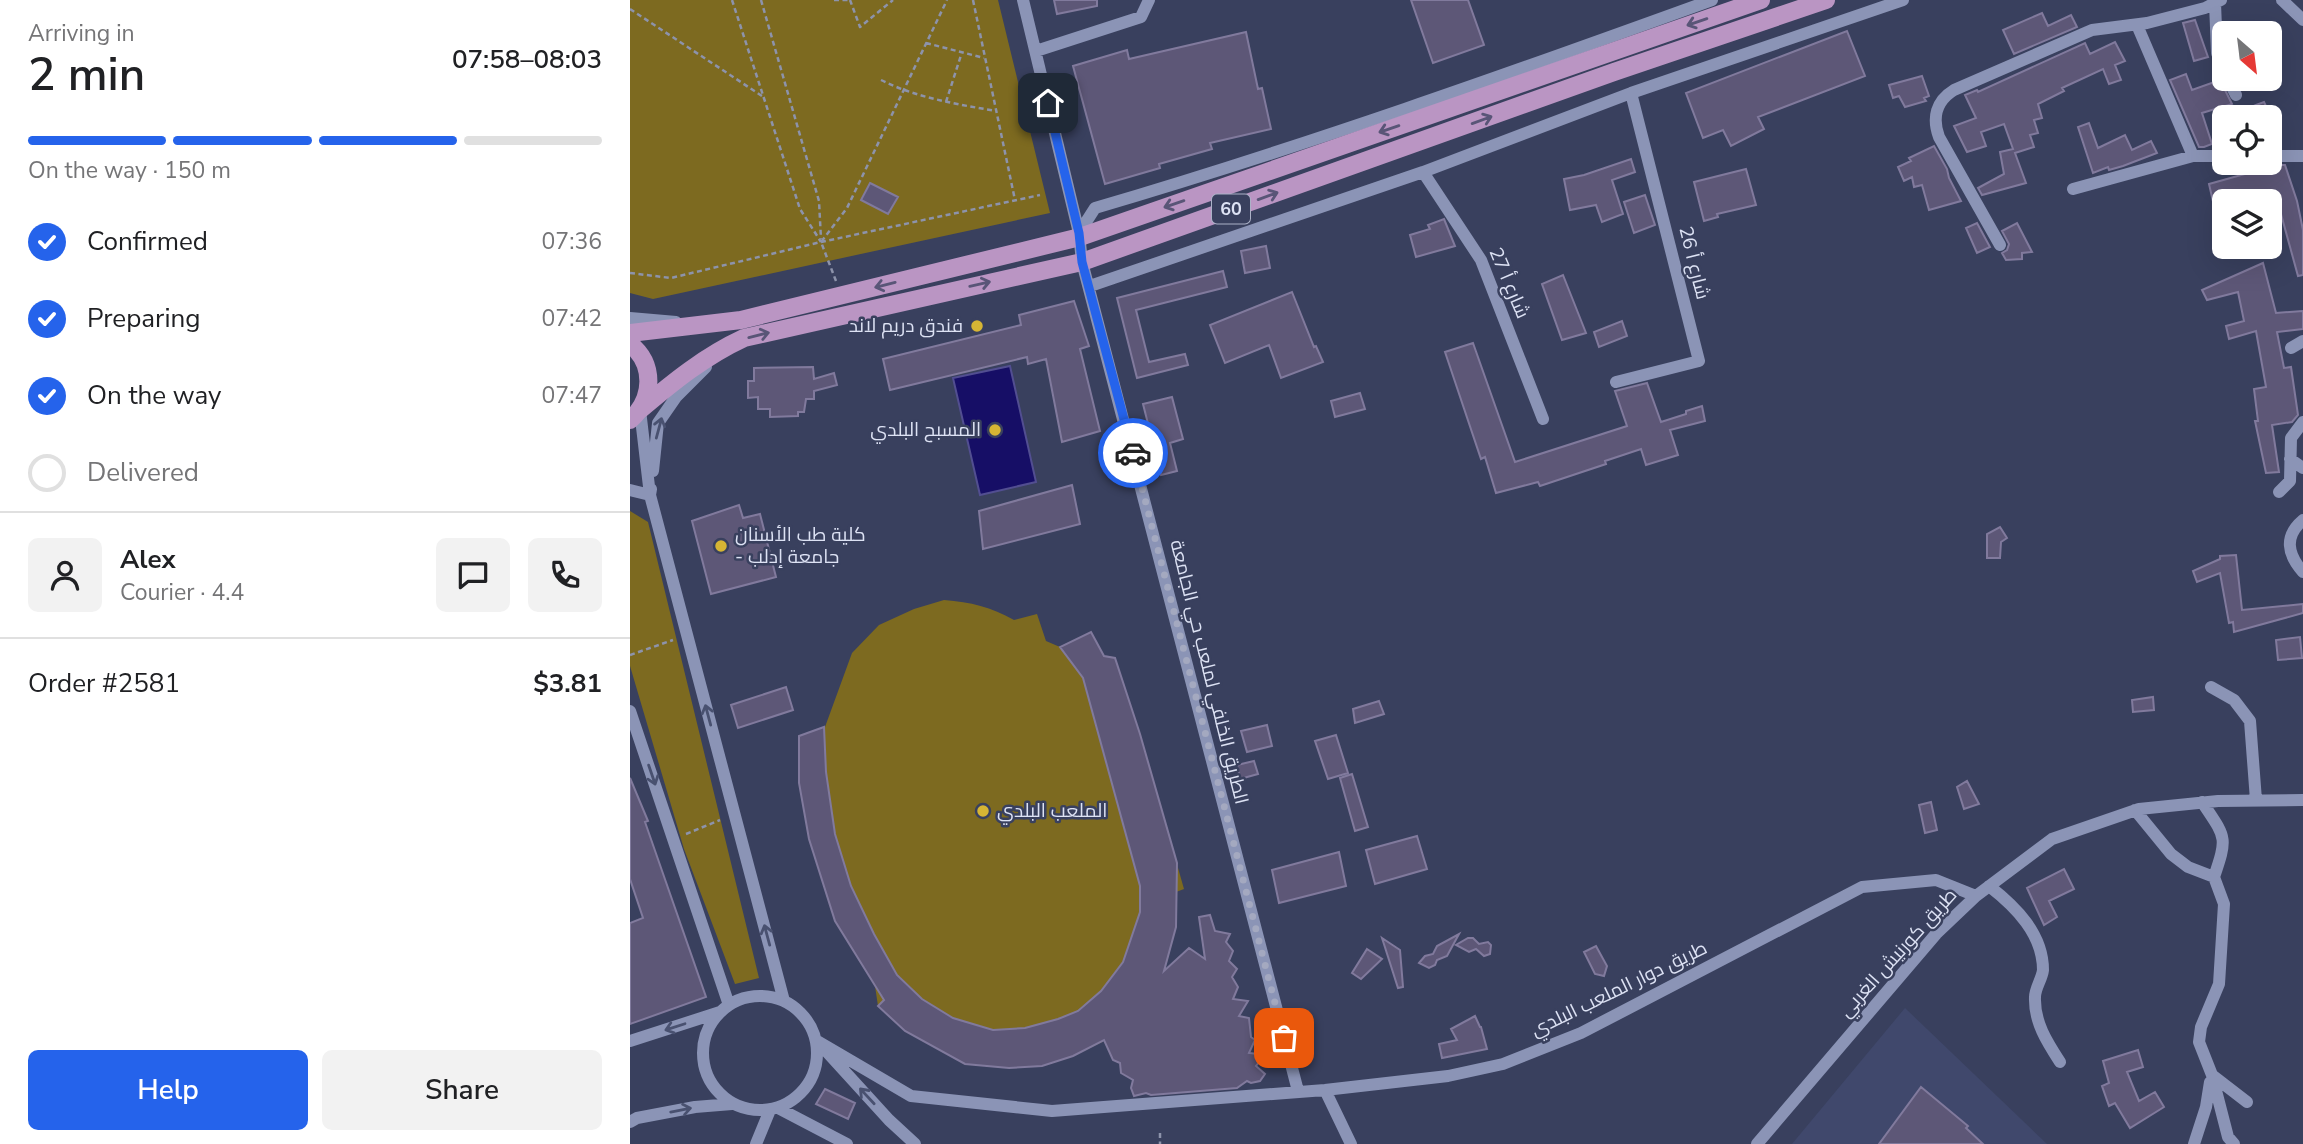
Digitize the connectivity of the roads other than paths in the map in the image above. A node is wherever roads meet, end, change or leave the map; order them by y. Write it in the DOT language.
graph roads {
  1 [pos="1023,0"];
  2 [pos="1149,0"];
  3 [pos="1712,0"];
  4 [pos="1761,0"];
  5 [pos="1826,0"];
  6 [pos="1902,0"];
  7 [pos="2283,0"];
  8 [pos="2218,2"];
  9 [pos="2298,7"];
  10 [pos="2303,20"];
  11 [pos="2218,21"];
  12 [pos="2137,25"];
  13 [pos="1036,51"];
  14 [pos="2234,91"];
  15 [pos="1631,93"];
  16 [pos="2236,95"];
  17 [pos="2193,156"];
  18 [pos="2212,156"];
  19 [pos="2282,156"];
  20 [pos="2303,156"];
  21 [pos="1423,172"];
  22 [pos="2073,189"];
  23 [pos="1080,235"];
  24 [pos="2000,245"];
  25 [pos="1082,262"];
  26 [pos="1090,286"];
  27 [pos="630,318"];
  28 [pos="697,324"];
  29 [pos="630,333"];
  30 [pos="2303,341"];
  31 [pos="630,344"];
  32 [pos="726,346"];
  33 [pos="2291,348"];
  34 [pos="1616,382"];
  35 [pos="635,415"];
  36 [pos="1543,419"];
  37 [pos="2303,422"];
  38 [pos="2290,459"];
  39 [pos="2303,468"];
  40 [pos="630,489"];
  41 [pos="2278,492"];
  42 [pos="650,495"];
  43 [pos="2303,520"];
  44 [pos="2303,572"];
  45 [pos="2211,687"];
  46 [pos="630,711"];
  47 [pos="2256,800"];
  48 [pos="2303,800"];
  49 [pos="2202,803"];
  50 [pos="2135,810"];
  51 [pos="2214,877"];
  52 [pos="1989,886"];
  53 [pos="1976,896"];
  54 [pos="784,1001"];
  55 [pos="725,1008"];
  56 [pos="630,1041"];
  57 [pos="817,1041"];
  58 [pos="2060,1062"];
  59 [pos="2212,1075"];
  60 [pos="1325,1090"];
  61 [pos="1298,1091"];
  62 [pos="2247,1102"];
  63 [pos="733,1104"];
  64 [pos="774,1109"];
  65 [pos="630,1122"];
  66 [pos="755,1144"];
  67 [pos="846,1144"];
  68 [pos="915,1144"];
  69 [pos="1351,1144"];
  70 [pos="1757,1144"];
  71 [pos="2194,1144"];
  72 [pos="2234,1144"];
  1 -- 13 [label="street, الطريق الخلفي لملعب حي الجامعة"];
  2 -- 13 [label="street"];
  3 -- 23 [label="street"];
  4 -- 23 [label="main road, 60, one-way"];
  25 -- 5 [label="main road, 60, one-way"];
  6 -- 15 [label="street"];
  7 -- 9 [label="street"];
  8 -- 11 [label="street"];
  8 -- 12 [label="street"];
  9 -- 10 [label="street"];
  12 -- 17 [label="street"];
  12 -- 24 [label="street"];
  13 -- 23 [label="street, الطريق الخلفي لملعب حي الجامعة"];
  14 -- 16 [label="street"];
  15 -- 21 [label="street"];
  15 -- 34 [label="street, شارع أ 26"];
  17 -- 18 [label="street"];
  17 -- 22 [label="street"];
  19 -- 20 [label="street"];
  21 -- 26 [label="street"];
  21 -- 36 [label="street, شارع أ 27"];
  23 -- 25 [label="street, الطريق الخلفي لملعب حي الجامعة"];
  23 -- 28 [label="main road, 60, one-way"];
  25 -- 26 [label="street, الطريق الخلفي لملعب حي الجامعة"];
  32 -- 25 [label="main road, 60, one-way"];
  26 -- 61 [label="street, الطريق الخلفي لملعب حي الجامعة"];
  27 -- 28 [label="street"];
  28 -- 29 [label="main road, 60"];
  30 -- 33 [label="street"];
  31 -- 35 [label="main road"];
  32 -- 35 [label="main road, 60"];
  42 -- 32 [label="street, one-way"];
  35 -- 42 [label="street"];
  37 -- 38 [label="street"];
  38 -- 39 [label="street"];
  38 -- 41 [label="street"];
  40 -- 42 [label="street"];
  54 -- 42 [label="street, one-way"];
  43 -- 44 [label="street"];
  45 -- 47 [label="street"];
  46 -- 55 [label="street, one-way"];
  47 -- 48 [label="street, طريق كورنيش الغربي"];
  47 -- 49 [label="street, طريق كورنيش الغربي"];
  49 -- 50 [label="street, طريق كورنيش الغربي"];
  49 -- 51 [label="street"];
  50 -- 51 [label="street"];
  50 -- 52 [label="street, طريق كورنيش الغربي"];
  51 -- 59 [label="street"];
  52 -- 53 [label="street, طريق كورنيش الغربي"];
  52 -- 58 [label="street"];
  53 -- 60 [label="street, طريق دوار الملعب البلدي"];
  53 -- 70 [label="street, طريق كورنيش الغربي"];
  54 -- 55 [label="street"];
  54 -- 57 [label="street"];
  55 -- 56 [label="street, one-way"];
  55 -- 63 [label="street"];
  57 -- 61 [label="street, طريق دوار الملعب البلدي"];
  57 -- 64 [label="street"];
  68 -- 57 [label="street, one-way"];
  59 -- 62 [label="street"];
  59 -- 71 [label="street"];
  59 -- 72 [label="street"];
  60 -- 61 [label="street, طريق دوار الملعب البلدي"];
  60 -- 69 [label="street"];
  63 -- 64 [label="street"];
  65 -- 63 [label="street, one-way"];
  64 -- 66 [label="street"];
  64 -- 67 [label="street"];
}
